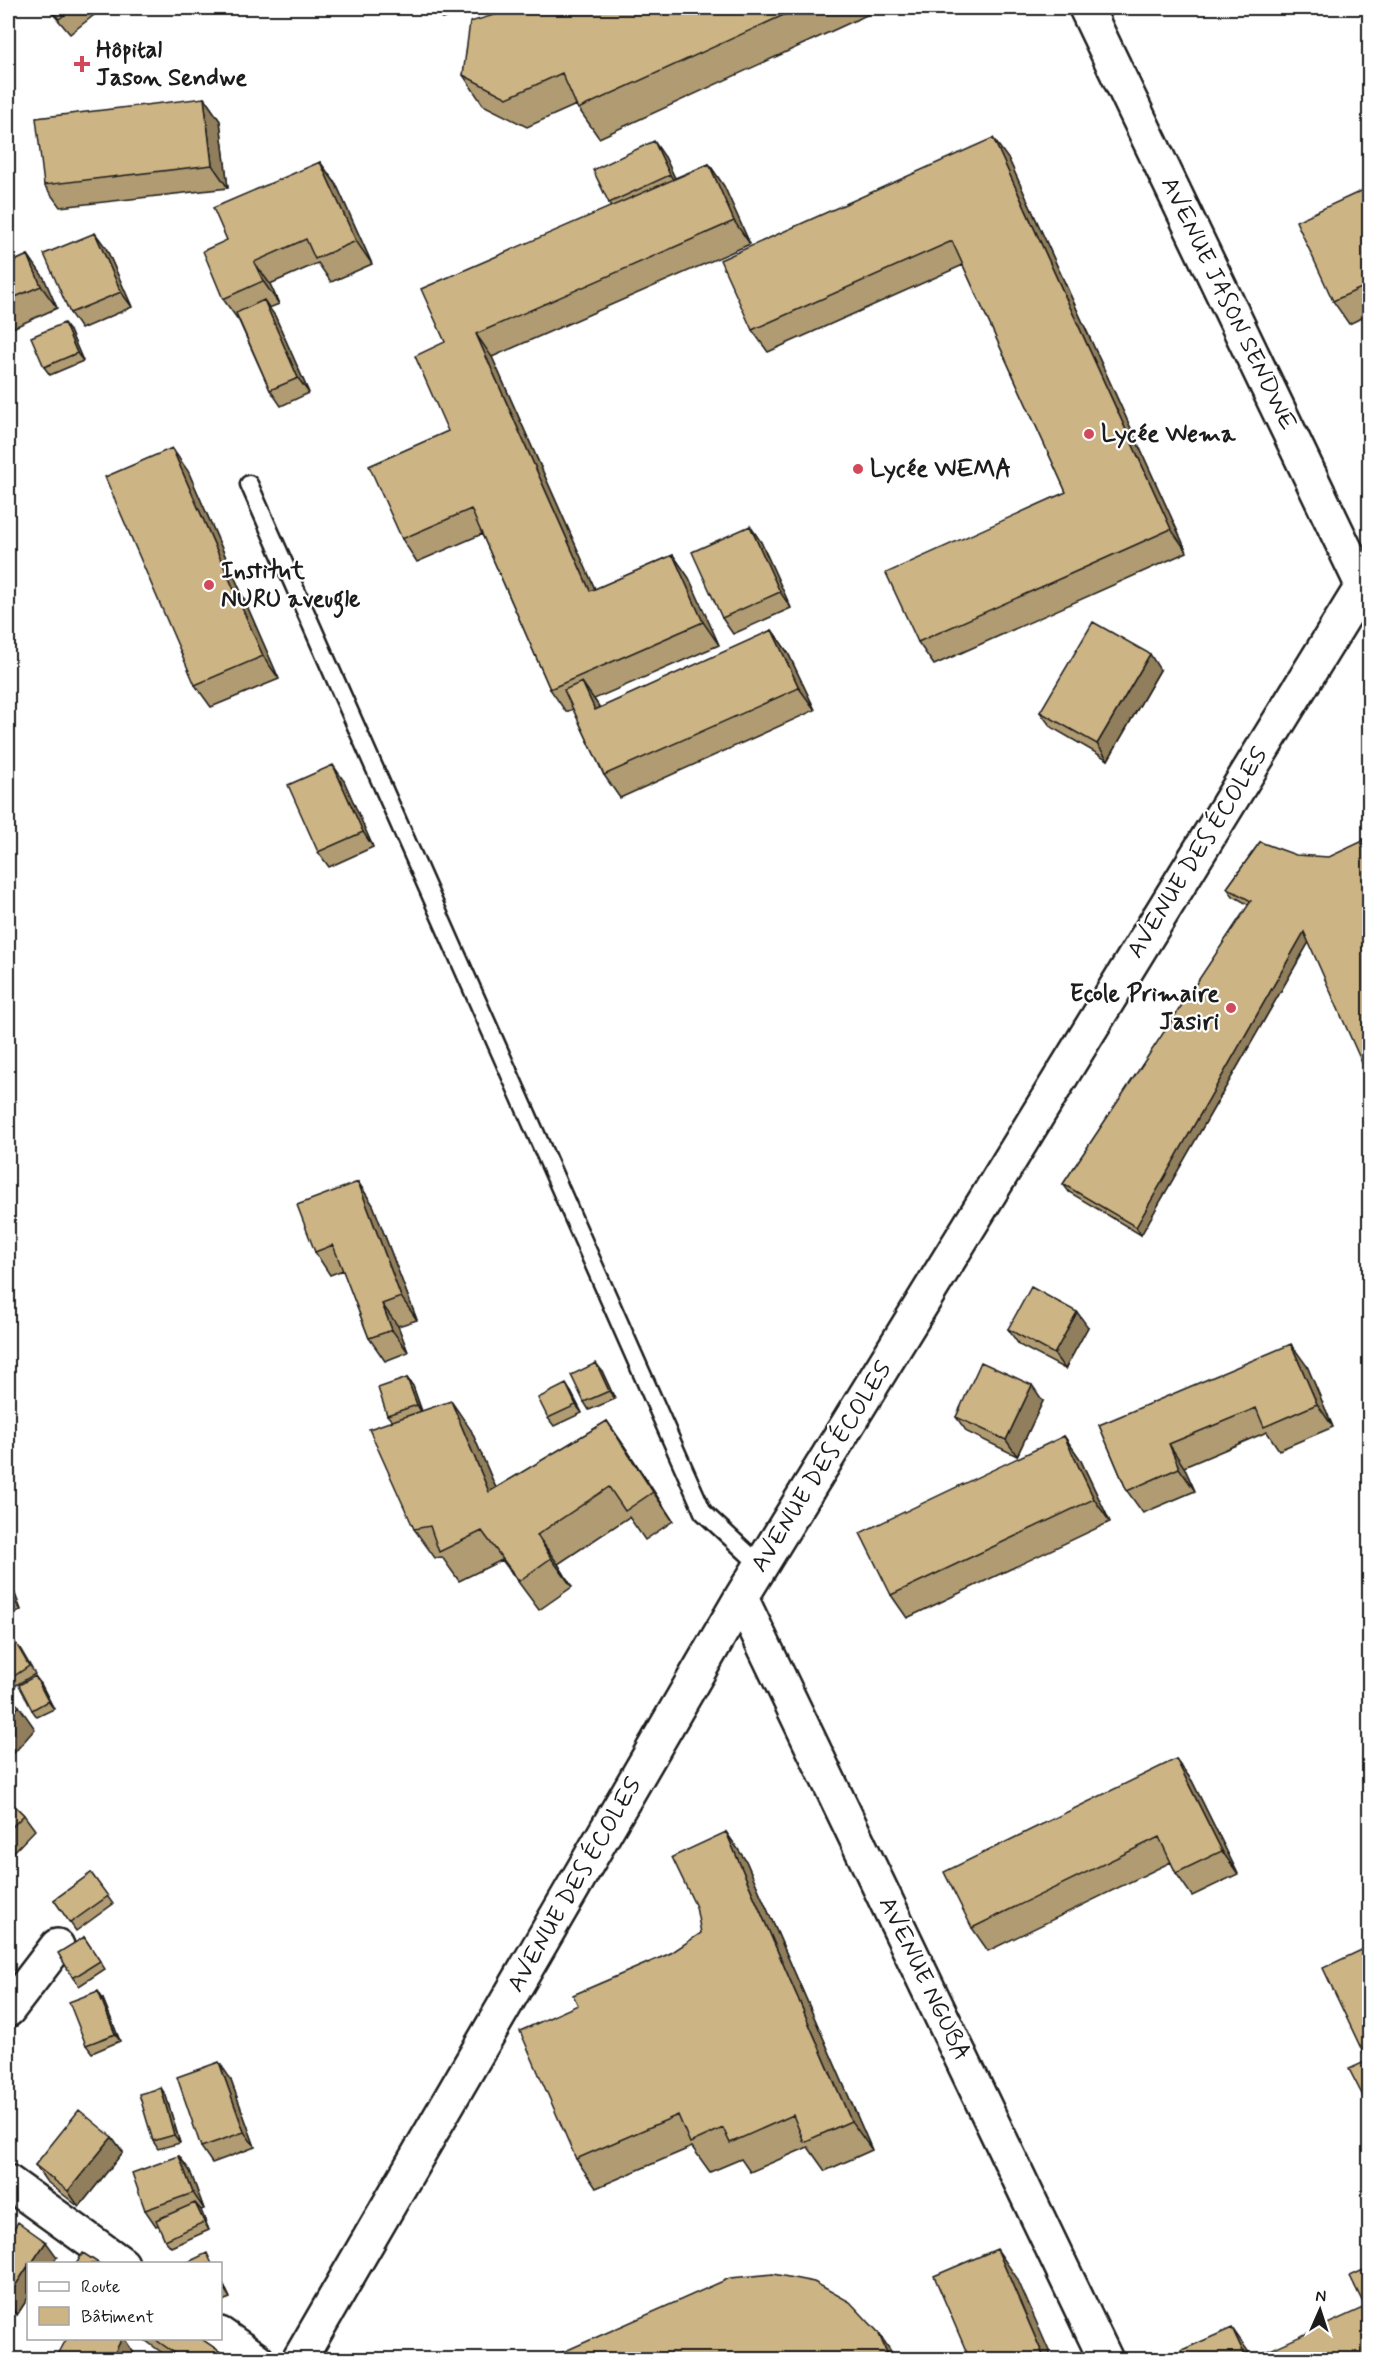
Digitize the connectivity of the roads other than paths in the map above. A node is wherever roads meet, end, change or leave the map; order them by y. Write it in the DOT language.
graph roads {
  1 [pos="1086,8"];
  2 [pos="249,484"];
  3 [pos="1366,593"];
  4 [pos="761,1566"];
  5 [pos="741,1598"];
  6 [pos="57,1946"];
  7 [pos="8,2010"];
  8 [pos="8,2181"];
  9 [pos="119,2262"];
  10 [pos="222,2335"];
  11 [pos="256,2360"];
  12 [pos="299,2360"];
  13 [pos="1106,2360"];
  1 -- 3 [label="street, AVENUE JASON SENDWE"];
  2 -- 4 [label="lane"];
  3 -- 4 [label="street, AVENUE DES ÉCOLES"];
  4 -- 5 [label="street, AVENUE DES ÉCOLES"];
  5 -- 12 [label="street, AVENUE DES ÉCOLES"];
  5 -- 13 [label="street, AVENUE NGUBA"];
  6 -- 7 [label="street"];
  8 -- 9 [label="street"];
  10 -- 11 [label="street"];
}
